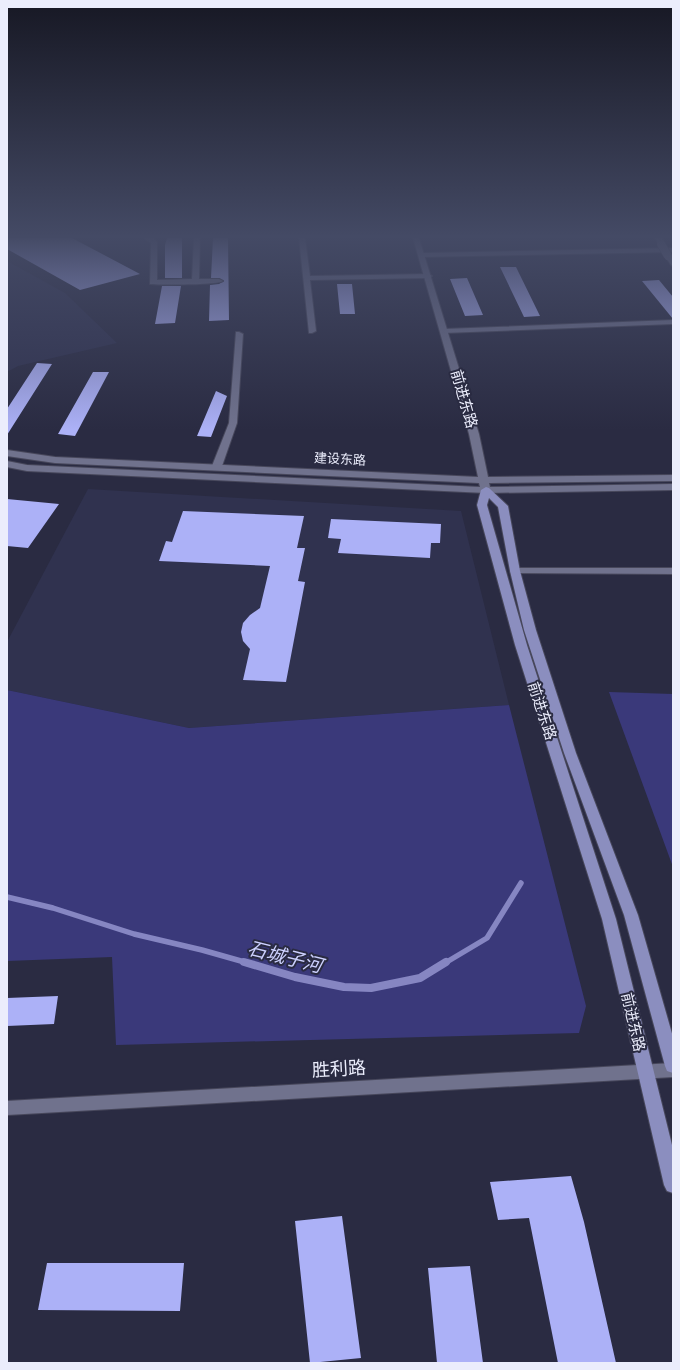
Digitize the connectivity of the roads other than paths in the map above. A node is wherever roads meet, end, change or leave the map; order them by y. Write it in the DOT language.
graph roads {
  1 [pos="309,302"];
  2 [pos="436,302"];
  3 [pos="673,322"];
  4 [pos="312,331"];
  5 [pos="444,331"];
  6 [pos="239,334"];
  7 [pos="7,453"];
  8 [pos="7,464"];
  9 [pos="217,466"];
  10 [pos="673,478"];
  11 [pos="485,485"];
  12 [pos="673,487"];
  13 [pos="515,571"];
  14 [pos="673,571"];
  15 [pos="673,1066"];
  16 [pos="673,1070"];
  17 [pos="644,1071"];
  18 [pos="7,1108"];
  19 [pos="673,1185"];
  1 -- 4 [label="main road"];
  2 -- 5 [label="main road, 前进东路"];
  3 -- 5 [label="main road"];
  5 -- 11 [label="main road, 前进东路"];
  6 -- 9 [label="main road"];
  7 -- 9 [label="main road, 建设东路"];
  8 -- 11 [label="main road, 建设东路"];
  9 -- 11 [label="main road, 建设东路"];
  10 -- 11 [label="main road, 建设东路"];
  11 -- 12 [label="main road"];
  11 -- 13 [label="main road"];
  11 -- 17 [label="main road, 前进东路"];
  13 -- 14 [label="main road"];
  13 -- 15 [label="main road"];
  16 -- 17 [label="main road, 胜利路"];
  17 -- 18 [label="main road, 胜利路"];
  17 -- 19 [label="main road, 前进东路"];
}
